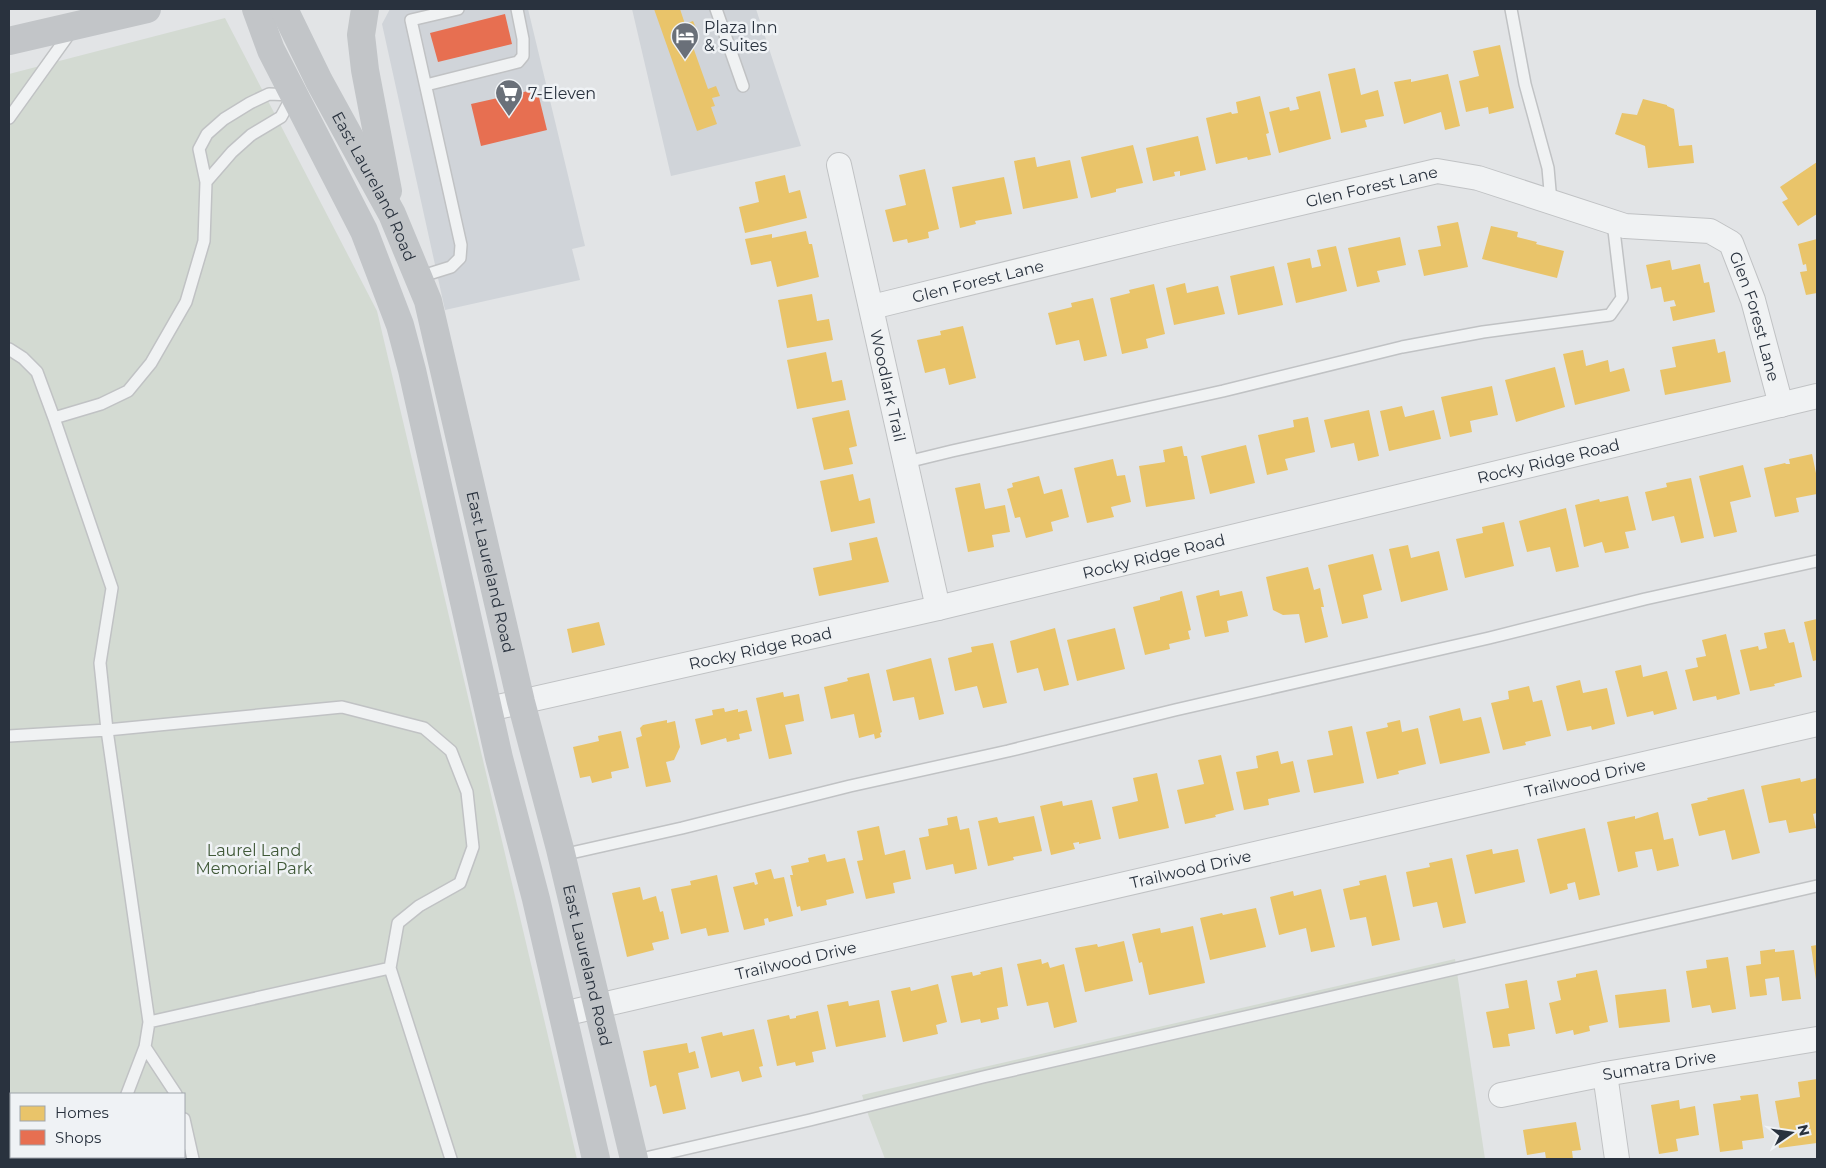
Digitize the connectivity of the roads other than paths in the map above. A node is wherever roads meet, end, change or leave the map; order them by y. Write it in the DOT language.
graph roads {
  1 [pos="146,9"];
  2 [pos="256,9"];
  3 [pos="284,9"];
  4 [pos="364,9"];
  5 [pos="458,9"];
  6 [pos="518,9"];
  7 [pos="716,9"];
  8 [pos="1511,9"];
  9 [pos="75,26"];
  10 [pos="9,41"];
  11 [pos="319,81"];
  12 [pos="426,85"];
  13 [pos="743,86"];
  14 [pos="294,95"];
  15 [pos="9,118"];
  16 [pos="839,165"];
  17 [pos="206,182"];
  18 [pos="1552,202"];
  19 [pos="392,214"];
  20 [pos="1613,222"];
  21 [pos="418,278"];
  22 [pos="872,307"];
  23 [pos="9,349"];
  24 [pos="1817,396"];
  25 [pos="1781,405"];
  26 [pos="54,418"];
  27 [pos="906,462"];
  28 [pos="1817,561"];
  29 [pos="938,608"];
  30 [pos="521,702"];
  31 [pos="489,710"];
  32 [pos="1817,724"];
  33 [pos="107,730"];
  34 [pos="9,736"];
  35 [pos="562,855"];
  36 [pos="1817,886"];
  37 [pos="390,968"];
  38 [pos="598,1007"];
  39 [pos="563,1014"];
  40 [pos="149,1022"];
  41 [pos="1817,1039"];
  42 [pos="145,1047"];
  43 [pos="1605,1074"];
  44 [pos="127,1093"];
  45 [pos="175,1093"];
  46 [pos="1501,1095"];
  47 [pos="185,1123"];
  48 [pos="193,1159"];
  49 [pos="451,1159"];
  50 [pos="596,1159"];
  51 [pos="634,1159"];
  52 [pos="641,1159"];
  53 [pos="1617,1159"];
  1 -- 9 [label="main road"];
  2 -- 14 [label="main road, East Laureland Road"];
  3 -- 11 [label="main road, East Laureland Road"];
  4 -- 19 [label="main road"];
  5 -- 12 [label="lane"];
  6 -- 12 [label="lane"];
  7 -- 13 [label="lane"];
  8 -- 18 [label="lane"];
  9 -- 10 [label="main road"];
  9 -- 15 [label="lane"];
  11 -- 14 [label="main road"];
  11 -- 19 [label="main road, East Laureland Road"];
  12 -- 21 [label="lane"];
  14 -- 17 [label="lane"];
  14 -- 17 [label="lane"];
  14 -- 31 [label="main road, East Laureland Road"];
  16 -- 22 [label="street, Woodlark Trail"];
  17 -- 26 [label="lane"];
  18 -- 20 [label="street, Glen Forest Lane"];
  18 -- 22 [label="street, Glen Forest Lane"];
  19 -- 21 [label="main road, East Laureland Road"];
  20 -- 25 [label="street, Glen Forest Lane"];
  20 -- 27 [label="lane"];
  21 -- 30 [label="main road, East Laureland Road"];
  22 -- 27 [label="street, Woodlark Trail"];
  23 -- 26 [label="lane"];
  24 -- 25 [label="street, Rocky Ridge Road"];
  25 -- 29 [label="street, Rocky Ridge Road"];
  26 -- 33 [label="lane"];
  27 -- 29 [label="street, Woodlark Trail"];
  28 -- 35 [label="lane"];
  29 -- 30 [label="street, Rocky Ridge Road"];
  30 -- 31 [label="street, Rocky Ridge Road"];
  30 -- 35 [label="main road, East Laureland Road"];
  31 -- 39 [label="main road, East Laureland Road"];
  32 -- 38 [label="street, Trailwood Drive"];
  33 -- 34 [label="lane"];
  33 -- 37 [label="lane"];
  33 -- 40 [label="lane"];
  35 -- 38 [label="main road, East Laureland Road"];
  36 -- 52 [label="lane"];
  37 -- 40 [label="lane"];
  37 -- 49 [label="lane"];
  38 -- 39 [label="street, Trailwood Drive"];
  38 -- 51 [label="main road, East Laureland Road"];
  39 -- 50 [label="main road, East Laureland Road"];
  40 -- 42 [label="lane"];
  41 -- 43 [label="street, Sumatra Drive"];
  42 -- 44 [label="lane"];
  42 -- 45 [label="lane"];
  43 -- 46 [label="street, Sumatra Drive"];
  43 -- 53 [label="street"];
  47 -- 48 [label="lane"];
}
